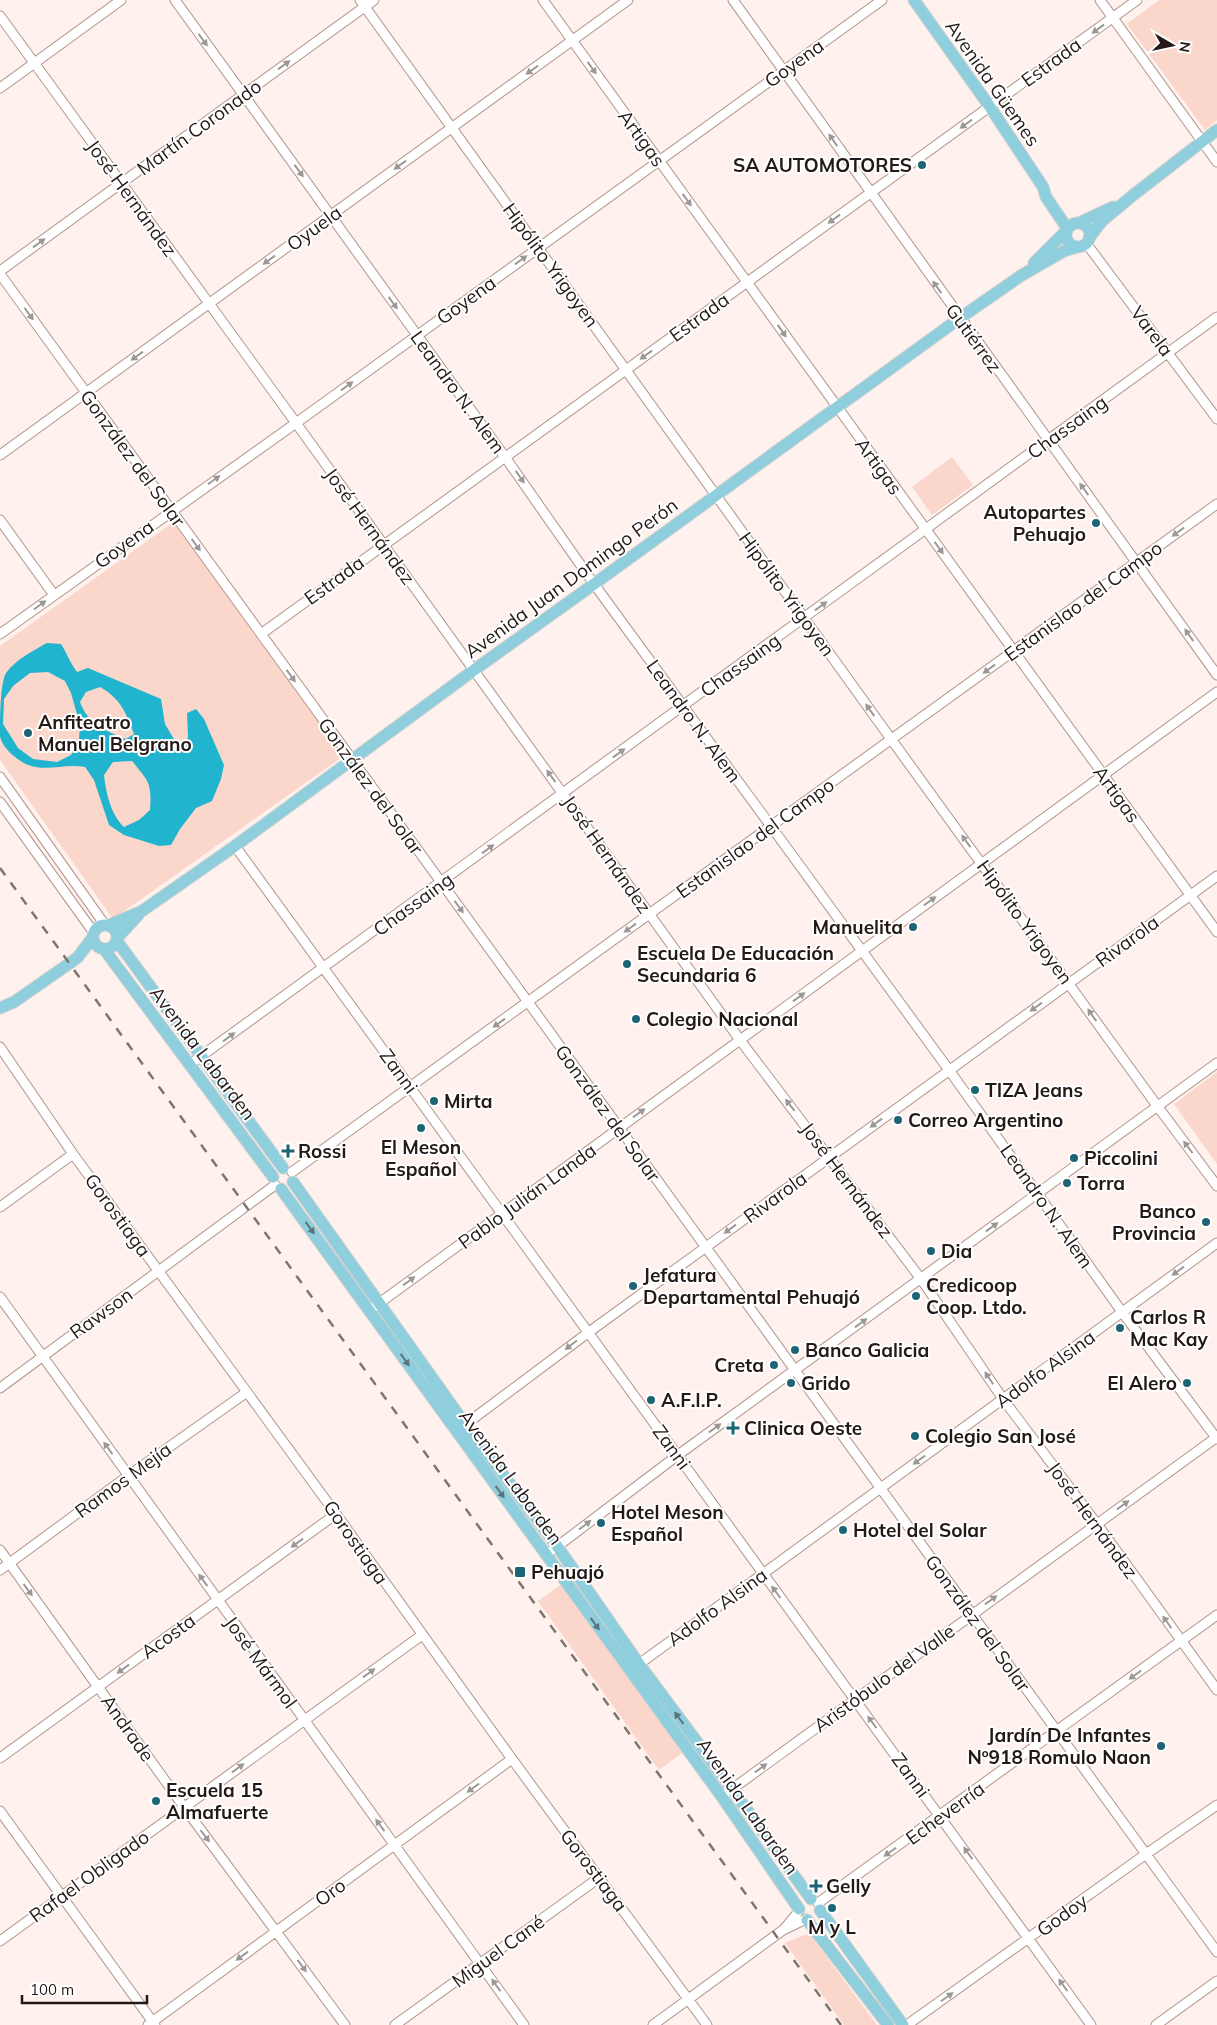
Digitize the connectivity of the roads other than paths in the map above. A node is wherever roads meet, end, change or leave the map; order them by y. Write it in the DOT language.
graph roads {
  1 [pos="121,0"];
  2 [pos="175,0"];
  3 [pos="374,0"];
  4 [pos="543,0"];
  5 [pos="628,0"];
  6 [pos="733,0"];
  7 [pos="882,0"];
  8 [pos="914,0"];
  9 [pos="1100,0"];
  10 [pos="1137,0"];
  11 [pos="362,3"];
  12 [pos="0,16"];
  13 [pos="1112,18"];
  14 [pos="572,40"];
  15 [pos="34,64"];
  16 [pos="783,70"];
  17 [pos="0,88"];
  18 [pos="243,95"];
  19 [pos="990,106"];
  20 [pos="452,128"];
  21 [pos="1217,130"];
  22 [pos="1202,141"];
  23 [pos="659,161"];
  24 [pos="1217,162"];
  25 [pos="122,183"];
  26 [pos="870,193"];
  27 [pos="1132,196"];
  28 [pos="331,216"];
  29 [pos="1072,226"];
  30 [pos="1084,243"];
  31 [pos="539,247"];
  32 [pos="0,273"];
  33 [pos="1022,274"];
  34 [pos="747,282"];
  35 [pos="209,304"];
  36 [pos="1217,317"];
  37 [pos="960,318"];
  38 [pos="417,336"];
  39 [pos="1168,353"];
  40 [pos="627,369"];
  41 [pos="86,393"];
  42 [pos="837,408"];
  43 [pos="1217,419"];
  44 [pos="296,423"];
  45 [pos="1048,441"];
  46 [pos="0,455"];
  47 [pos="505,457"];
  48 [pos="716,495"];
  49 [pos="1217,504"];
  50 [pos="171,511"];
  51 [pos="0,520"];
  52 [pos="925,530"];
  53 [pos="383,545"];
  54 [pos="1137,562"];
  55 [pos="594,584"];
  56 [pos="54,595"];
  57 [pos="805,618"];
  58 [pos="0,634"];
  59 [pos="260,634"];
  60 [pos="1014,651"];
  61 [pos="474,670"];
  62 [pos="1217,675"];
  63 [pos="1217,692"];
  64 [pos="684,706"];
  65 [pos="891,739"];
  66 [pos="352,760"];
  67 [pos="1104,775"];
  68 [pos="0,777"];
  69 [pos="564,794"];
  70 [pos="0,802"];
  71 [pos="770,827"];
  72 [pos="235,846"];
  73 [pos="982,864"];
  74 [pos="1217,876"];
  75 [pos="441,883"];
  76 [pos="1190,896"];
  77 [pos="142,911"];
  78 [pos="649,914"];
  79 [pos="107,925"];
  80 [pos="1217,932"];
  81 [pos="94,935"];
  82 [pos="117,940"];
  83 [pos="103,949"];
  84 [pos="862,951"];
  85 [pos="78,957"];
  86 [pos="324,968"];
  87 [pos="1070,983"];
  88 [pos="14,1002"];
  89 [pos="528,1002"];
  90 [pos="0,1008"];
  91 [pos="0,1015"];
  92 [pos="740,1040"];
  93 [pos="0,1047"];
  94 [pos="3,1055"];
  95 [pos="201,1057"];
  96 [pos="1217,1063"];
  97 [pos="189,1065"];
  98 [pos="949,1070"];
  99 [pos="410,1088"];
  100 [pos="1158,1107"];
  101 [pos="619,1128"];
  102 [pos="73,1154"];
  103 [pos="830,1157"];
  104 [pos="290,1174"];
  105 [pos="276,1184"];
  106 [pos="1217,1186"];
  107 [pos="1038,1194"];
  108 [pos="0,1207"];
  109 [pos="502,1214"];
  110 [pos="1217,1243"];
  111 [pos="706,1247"];
  112 [pos="159,1270"];
  113 [pos="921,1279"];
  114 [pos="0,1297"];
  115 [pos="374,1306"];
  116 [pos="1122,1312"];
  117 [pos="589,1332"];
  118 [pos="42,1356"];
  119 [pos="795,1371"];
  120 [pos="0,1388"];
  121 [pos="246,1392"];
  122 [pos="1004,1399"];
  123 [pos="466,1424"];
  124 [pos="456,1432"];
  125 [pos="1217,1438"];
  126 [pos="678,1455"];
  127 [pos="128,1476"];
  128 [pos="881,1489"];
  129 [pos="336,1514"];
  130 [pos="1097,1524"];
  131 [pos="556,1546"];
  132 [pos="0,1550"];
  133 [pos="546,1555"];
  134 [pos="9,1563"];
  135 [pos="0,1570"];
  136 [pos="762,1574"];
  137 [pos="217,1600"];
  138 [pos="972,1614"];
  139 [pos="1217,1616"];
  140 [pos="422,1635"];
  141 [pos="1181,1642"];
  142 [pos="634,1667"];
  143 [pos="99,1686"];
  144 [pos="1217,1690"];
  145 [pos="855,1699"];
  146 [pos="304,1720"];
  147 [pos="1057,1732"];
  148 [pos="0,1758"];
  149 [pos="512,1759"];
  150 [pos="732,1789"];
  151 [pos="722,1797"];
  152 [pos="1217,1805"];
  153 [pos="184,1808"];
  154 [pos="0,1812"];
  155 [pos="941,1816"];
  156 [pos="394,1845"];
  157 [pos="1146,1854"];
  158 [pos="600,1877"];
  159 [pos="61,1896"];
  160 [pos="816,1904"];
  161 [pos="803,1915"];
  162 [pos="276,1931"];
  163 [pos="1029,1938"];
  164 [pos="0,1941"];
  165 [pos="1217,1952"];
  166 [pos="480,1964"];
  167 [pos="1217,1981"];
  168 [pos="689,1999"];
  169 [pos="152,2024"];
  170 [pos="345,2025"];
  171 [pos="395,2025"];
  172 [pos="524,2025"];
  173 [pos="653,2025"];
  174 [pos="707,2025"];
  175 [pos="888,2025"];
  176 [pos="904,2025"];
  177 [pos="908,2025"];
  178 [pos="1091,2025"];
  179 [pos="1156,2025"];
  1 -- 15 [label="street"];
  2 -- 18 [label="street, Leandro N. Alem, one-way"];
  3 -- 11 [label="street, Martín Coronado"];
  4 -- 14 [label="street, Artigas"];
  5 -- 14 [label="street, Oyuela"];
  6 -- 16 [label="street, Gutiérrez"];
  7 -- 16 [label="street, Goyena"];
  8 -- 19 [label="main road, Avenida Güemes"];
  9 -- 13 [label="street"];
  10 -- 13 [label="street, Estrada"];
  18 -- 11 [label="street, Martín Coronado, one-way"];
  11 -- 20 [label="street, Hipólito Yrigoyen"];
  12 -- 15 [label="street, José Hernández"];
  13 -- 19 [label="street, Estrada, one-way"];
  13 -- 22 [label="street"];
  14 -- 20 [label="street, Oyuela, one-way"];
  14 -- 23 [label="street, Artigas, one-way"];
  15 -- 17 [label="street"];
  15 -- 25 [label="street, José Hernández"];
  16 -- 23 [label="street, Goyena"];
  26 -- 16 [label="street, Gutiérrez, one-way"];
  18 -- 25 [label="street, Martín Coronado"];
  18 -- 28 [label="street, Leandro N. Alem, one-way"];
  19 -- 26 [label="street, Estrada, one-way"];
  19 -- 29 [label="main road, Avenida Güemes"];
  20 -- 28 [label="street, Oyuela, one-way"];
  20 -- 31 [label="street, Hipólito Yrigoyen"];
  21 -- 22 [label="main road, Avenida Juan Domingo Perón"];
  22 -- 24 [label="street"];
  22 -- 27 [label="main road, Avenida Juan Domingo Perón"];
  23 -- 31 [label="street, Goyena"];
  23 -- 34 [label="street, Artigas, one-way"];
  32 -- 25 [label="street, Martín Coronado, one-way"];
  25 -- 35 [label="street, José Hernández"];
  26 -- 34 [label="street, Estrada, one-way"];
  37 -- 26 [label="street, Gutiérrez, one-way"];
  27 -- 29 [label="main road, Avenida Juan Domingo Perón"];
  27 -- 30 [label="main road, Avenida Juan Domingo Perón"];
  28 -- 35 [label="street, Oyuela, one-way"];
  28 -- 38 [label="street, Leandro N. Alem, one-way"];
  29 -- 30 [label="main road"];
  29 -- 30 [label="main road"];
  29 -- 33 [label="main road, Avenida Juan Domingo Perón"];
  30 -- 33 [label="main road, Avenida Juan Domingo Perón"];
  30 -- 39 [label="street, Varela"];
  38 -- 31 [label="street, Goyena, one-way"];
  31 -- 40 [label="street, Hipólito Yrigoyen"];
  32 -- 41 [label="street, González del Solar, one-way"];
  33 -- 37 [label="main road, Avenida Juan Domingo Perón"];
  34 -- 40 [label="street, Estrada, one-way"];
  34 -- 42 [label="street, Artigas, one-way"];
  35 -- 41 [label="street, Oyuela, one-way"];
  35 -- 44 [label="street, José Hernández"];
  36 -- 39 [label="street, Chassaing"];
  37 -- 42 [label="main road, Avenida Juan Domingo Perón"];
  37 -- 45 [label="street, Gutiérrez"];
  44 -- 38 [label="street, Goyena, one-way"];
  38 -- 47 [label="street, Leandro N. Alem"];
  39 -- 43 [label="street, Varela"];
  39 -- 45 [label="street, Chassaing"];
  40 -- 47 [label="street, Estrada"];
  40 -- 48 [label="street, Hipólito Yrigoyen"];
  41 -- 46 [label="street, Oyuela"];
  41 -- 50 [label="street, González del Solar"];
  42 -- 48 [label="main road, Avenida Juan Domingo Perón"];
  42 -- 52 [label="street, Artigas"];
  50 -- 44 [label="street, Goyena, one-way"];
  44 -- 53 [label="street, José Hernández"];
  45 -- 52 [label="street, Chassaing"];
  54 -- 45 [label="street, Gutiérrez, one-way"];
  47 -- 53 [label="street, Estrada"];
  47 -- 55 [label="street, Leandro N. Alem, one-way"];
  48 -- 55 [label="main road, Avenida Juan Domingo Perón"];
  48 -- 57 [label="street, Hipólito Yrigoyen"];
  49 -- 54 [label="street, Estanislao del Campo, one-way"];
  50 -- 56 [label="street, Goyena"];
  50 -- 59 [label="street, González del Solar, one-way"];
  51 -- 56 [label="street"];
  57 -- 52 [label="street, Chassaing, one-way"];
  52 -- 60 [label="street, Artigas, one-way"];
  53 -- 59 [label="street, Estrada"];
  53 -- 61 [label="street, José Hernández"];
  54 -- 60 [label="street, Estanislao del Campo"];
  62 -- 54 [label="street, Gutiérrez, one-way"];
  55 -- 61 [label="main road, Avenida Juan Domingo Perón"];
  55 -- 64 [label="street, Leandro N. Alem"];
  58 -- 56 [label="street, Goyena, one-way"];
  57 -- 64 [label="street, Chassaing"];
  65 -- 57 [label="street, Hipólito Yrigoyen, one-way"];
  59 -- 66 [label="street, González del Solar, one-way"];
  60 -- 65 [label="street, Estanislao del Campo, one-way"];
  60 -- 67 [label="street, Artigas"];
  61 -- 66 [label="main road, Avenida Juan Domingo Perón"];
  69 -- 61 [label="street, José Hernández, one-way"];
  63 -- 67 [label="street, Pablo Julián Landa"];
  69 -- 64 [label="street, Chassaing, one-way"];
  64 -- 71 [label="street, Leandro N. Alem"];
  65 -- 71 [label="street, Estanislao del Campo"];
  73 -- 65 [label="street, Hipólito Yrigoyen, one-way"];
  66 -- 72 [label="main road, Avenida Juan Domingo Perón"];
  66 -- 75 [label="street, González del Solar"];
  67 -- 73 [label="street, Pablo Julián Landa"];
  67 -- 76 [label="street, Artigas"];
  68 -- 79 [label="street"];
  75 -- 69 [label="street, Chassaing, one-way"];
  69 -- 78 [label="street, José Hernández"];
  70 -- 81 [label="street"];
  71 -- 78 [label="street, Estanislao del Campo"];
  71 -- 84 [label="street, Leandro N. Alem"];
  72 -- 77 [label="main road, Avenida Juan Domingo Perón"];
  72 -- 86 [label="street, Zanni"];
  84 -- 73 [label="street, Pablo Julián Landa, one-way"];
  73 -- 87 [label="street, Hipólito Yrigoyen"];
  74 -- 76 [label="street, Rivarola"];
  75 -- 86 [label="street, Chassaing"];
  75 -- 89 [label="street, González del Solar, one-way"];
  76 -- 80 [label="street, Artigas"];
  76 -- 87 [label="street, Rivarola"];
  77 -- 79 [label="main road, Avenida Juan Domingo Perón"];
  77 -- 82 [label="main road, Avenida Juan Domingo Perón"];
  78 -- 89 [label="street, Estanislao del Campo, one-way"];
  78 -- 92 [label="street, José Hernández"];
  79 -- 81 [label="main road"];
  79 -- 82 [label="main road"];
  81 -- 83 [label="main road"];
  81 -- 85 [label="main road"];
  82 -- 83 [label="main road"];
  82 -- 95 [label="main road, Avenida Labarden"];
  83 -- 85 [label="main road"];
  83 -- 97 [label="main road, Avenida Labarden"];
  92 -- 84 [label="street, Pablo Julián Landa, one-way"];
  84 -- 98 [label="street, Leandro N. Alem"];
  85 -- 88 [label="main road"];
  95 -- 86 [label="street, Chassaing, one-way"];
  86 -- 99 [label="street, Zanni"];
  87 -- 98 [label="street, Rivarola, one-way"];
  100 -- 87 [label="street, Hipólito Yrigoyen, one-way"];
  88 -- 90 [label="main road"];
  88 -- 91 [label="main road"];
  89 -- 99 [label="street, Estanislao del Campo, one-way"];
  89 -- 101 [label="street, González del Solar"];
  101 -- 92 [label="street, Pablo Julián Landa, one-way"];
  103 -- 92 [label="street, José Hernández, one-way"];
  93 -- 94 [label="street, Gorostiaga"];
  94 -- 102 [label="street, Gorostiaga"];
  95 -- 97 [label="street, Chassaing"];
  95 -- 104 [label="main road, Avenida Labarden"];
  96 -- 100 [label="street"];
  97 -- 105 [label="main road, Avenida Labarden"];
  98 -- 103 [label="street, Rivarola, one-way"];
  98 -- 107 [label="street, Leandro N. Alem"];
  99 -- 104 [label="street, Estanislao del Campo"];
  99 -- 109 [label="street, Zanni"];
  106 -- 100 [label="street, Hipólito Yrigoyen, one-way"];
  100 -- 107 [label="street"];
  101 -- 109 [label="street, Pablo Julián Landa"];
  101 -- 111 [label="street, González del Solar"];
  102 -- 108 [label="street"];
  102 -- 112 [label="street, Gorostiaga"];
  103 -- 111 [label="street, Rivarola, one-way"];
  103 -- 113 [label="street, José Hernández"];
  104 -- 105 [label="main road"];
  104 -- 105 [label="main road"];
  104 -- 115 [label="main road, Avenida Labarden"];
  105 -- 112 [label="street, Rawson"];
  105 -- 115 [label="main road, Avenida Labarden, one-way"];
  113 -- 107 [label="street, one-way"];
  107 -- 116 [label="street, Leandro N. Alem"];
  115 -- 109 [label="street, Pablo Julián Landa, one-way"];
  109 -- 117 [label="street, Zanni"];
  110 -- 116 [label="street, Adolfo Alsina, one-way"];
  111 -- 117 [label="street, Rivarola"];
  111 -- 119 [label="street, González del Solar"];
  112 -- 118 [label="street, Rawson"];
  112 -- 121 [label="street, Gorostiaga"];
  119 -- 113 [label="street, one-way"];
  122 -- 113 [label="street, José Hernández, one-way"];
  114 -- 118 [label="street, José Mármol"];
  115 -- 123 [label="main road, Avenida Labarden"];
  115 -- 124 [label="main road, Avenida Labarden, one-way"];
  116 -- 122 [label="street, Adolfo Alsina"];
  116 -- 125 [label="street, Leandro N. Alem"];
  117 -- 123 [label="street, Rivarola, one-way"];
  117 -- 126 [label="street, Zanni"];
  118 -- 120 [label="street, Rawson"];
  127 -- 118 [label="street, José Mármol, one-way"];
  126 -- 119 [label="street, one-way"];
  119 -- 128 [label="street, González del Solar"];
  121 -- 127 [label="street, Ramos Mejía"];
  121 -- 129 [label="street, Gorostiaga"];
  122 -- 128 [label="street, Adolfo Alsina, one-way"];
  122 -- 130 [label="street, José Hernández"];
  123 -- 124 [label="street, Rivarola"];
  123 -- 131 [label="main road, Avenida Labarden"];
  124 -- 133 [label="main road, Avenida Labarden, one-way"];
  130 -- 125 [label="street, Aristóbulo del Valle, one-way"];
  131 -- 126 [label="street, one-way"];
  126 -- 136 [label="street, Zanni"];
  127 -- 134 [label="street, Ramos Mejía"];
  137 -- 127 [label="street, José Mármol, one-way"];
  128 -- 136 [label="street, Adolfo Alsina"];
  128 -- 138 [label="street, González del Solar"];
  129 -- 137 [label="street, Acosta, one-way"];
  129 -- 140 [label="street, Gorostiaga"];
  138 -- 130 [label="street, Aristóbulo del Valle, one-way"];
  141 -- 130 [label="street, José Hernández, one-way"];
  131 -- 133 [label="street"];
  131 -- 142 [label="main road, Avenida Labarden"];
  132 -- 134 [label="street, Andrade"];
  133 -- 142 [label="main road, Avenida Labarden, one-way"];
  134 -- 135 [label="street, Ramos Mejía"];
  134 -- 143 [label="street, Andrade, one-way"];
  136 -- 142 [label="street, Adolfo Alsina"];
  145 -- 136 [label="street, Zanni, one-way"];
  137 -- 143 [label="street, Acosta, one-way"];
  137 -- 146 [label="street, José Mármol"];
  138 -- 145 [label="street, Aristóbulo del Valle"];
  138 -- 147 [label="street, González del Solar"];
  139 -- 141 [label="street, Echeverría"];
  146 -- 140 [label="street, Rafael Obligado, one-way"];
  140 -- 149 [label="street, Gorostiaga"];
  141 -- 144 [label="street, José Hernández"];
  141 -- 147 [label="street, Echeverría, one-way"];
  150 -- 142 [label="main road, Avenida Labarden, one-way"];
  142 -- 151 [label="main road, Avenida Labarden"];
  143 -- 148 [label="street, Acosta"];
  143 -- 153 [label="street, Andrade"];
  150 -- 145 [label="street, Aristóbulo del Valle, one-way"];
  155 -- 145 [label="street, Zanni, one-way"];
  153 -- 146 [label="street, Rafael Obligado, one-way"];
  156 -- 146 [label="street, José Mármol, one-way"];
  147 -- 155 [label="street, Echeverría"];
  147 -- 157 [label="street, González del Solar"];
  149 -- 156 [label="street, Oro, one-way"];
  149 -- 158 [label="street, Gorostiaga"];
  150 -- 151 [label="street, Aristóbulo del Valle"];
  150 -- 160 [label="main road, Avenida Labarden"];
  151 -- 161 [label="main road, Avenida Labarden"];
  152 -- 157 [label="street, Godoy"];
  153 -- 159 [label="street, Rafael Obligado"];
  153 -- 162 [label="street, Andrade, one-way"];
  154 -- 159 [label="street"];
  155 -- 160 [label="street, Echeverría, one-way"];
  163 -- 155 [label="street, Zanni, one-way"];
  156 -- 162 [label="street, Oro"];
  156 -- 166 [label="street, José Mármol"];
  157 -- 163 [label="street, Godoy"];
  157 -- 165 [label="street, González del Solar"];
  158 -- 166 [label="street, Miguel Cané"];
  158 -- 168 [label="street, Gorostiaga"];
  159 -- 164 [label="street, Rafael Obligado"];
  159 -- 169 [label="street"];
  160 -- 161 [label="main road"];
  160 -- 161 [label="main road"];
  160 -- 176 [label="main road, Avenida Labarden"];
  161 -- 168 [label="street"];
  161 -- 175 [label="main road, Avenida Labarden"];
  162 -- 169 [label="street, Oro, one-way"];
  162 -- 170 [label="street, Andrade, one-way"];
  177 -- 163 [label="street, Godoy, one-way"];
  178 -- 163 [label="street, Zanni, one-way"];
  166 -- 171 [label="street, Miguel Cané"];
  172 -- 166 [label="street, José Mármol, one-way"];
  167 -- 179 [label="street"];
  168 -- 173 [label="street"];
  168 -- 174 [label="street, Gorostiaga"];
}
